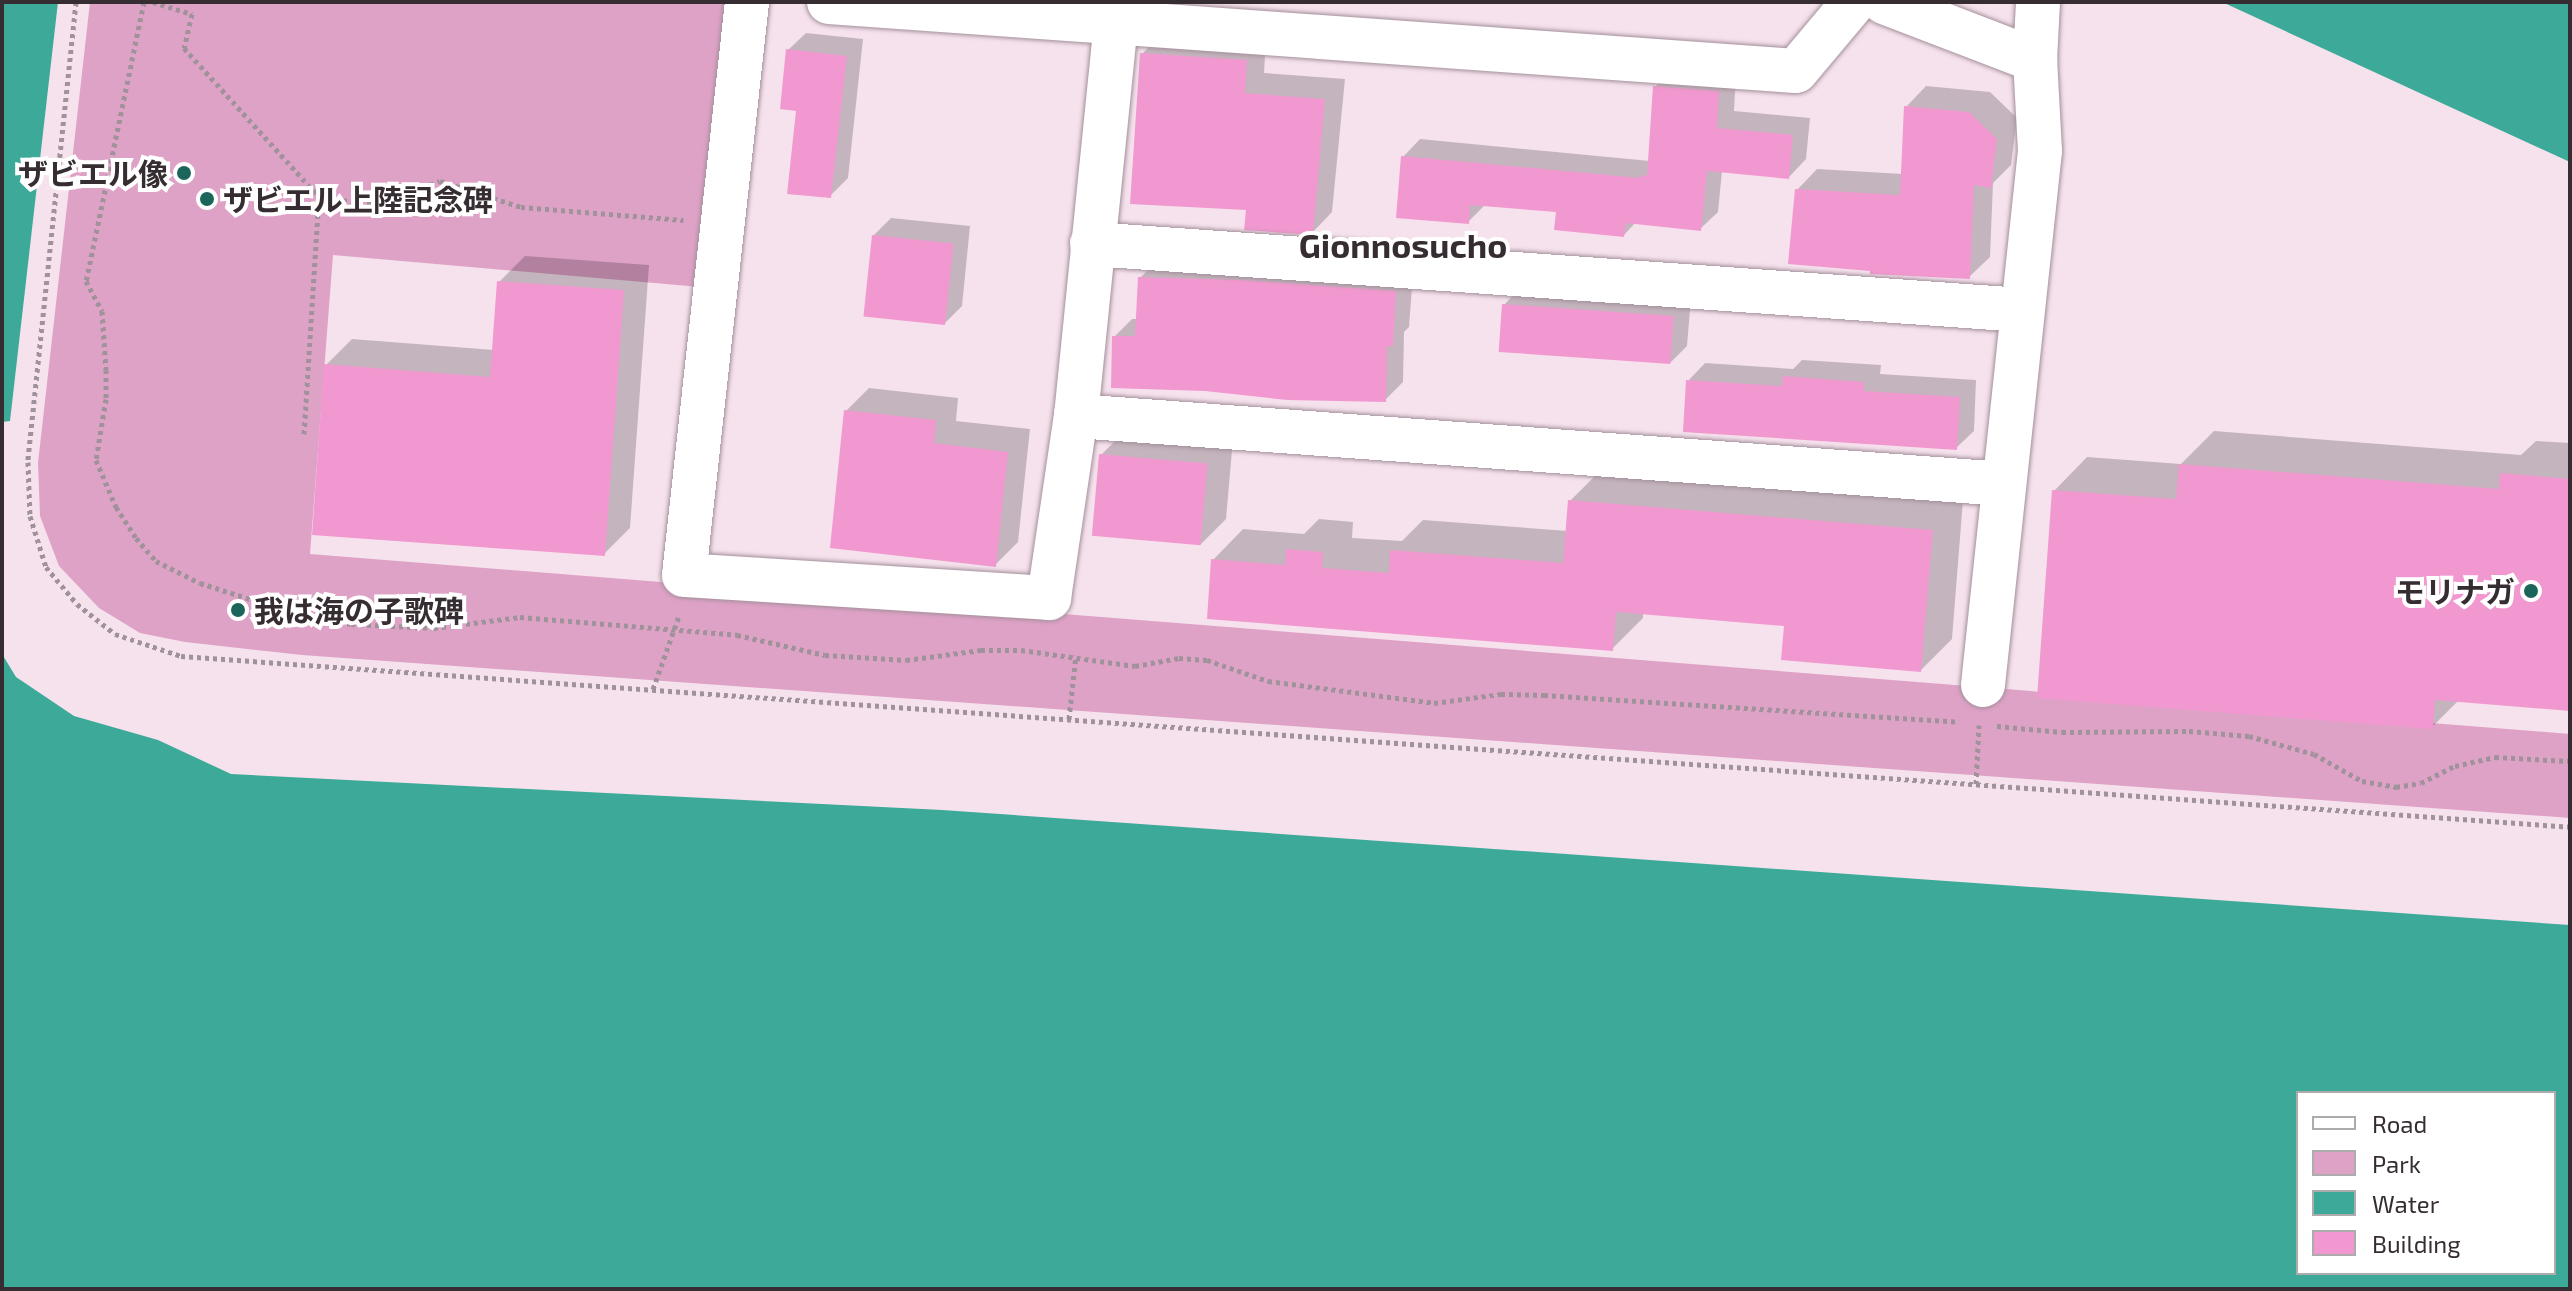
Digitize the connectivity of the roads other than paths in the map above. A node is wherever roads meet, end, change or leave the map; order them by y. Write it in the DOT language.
graph roads {
  1 [pos="747,2"];
  2 [pos="829,2"];
  3 [pos="1854,2"];
  4 [pos="1884,2"];
  5 [pos="2038,2"];
  6 [pos="1116,11"];
  7 [pos="2035,60"];
  8 [pos="1092,244"];
  9 [pos="2021,310"];
  10 [pos="1076,416"];
  11 [pos="2004,484"];
  12 [pos="1981,704"];
  1 -- 10 [label="main road"];
  2 -- 6 [label="main road"];
  3 -- 6 [label="main road"];
  4 -- 7 [label="main road"];
  5 -- 7 [label="main road"];
  6 -- 8 [label="main road"];
  7 -- 9 [label="main road"];
  8 -- 9 [label="main road"];
  8 -- 10 [label="main road"];
  9 -- 11 [label="main road"];
  10 -- 11 [label="main road"];
  11 -- 12 [label="main road"];
}
